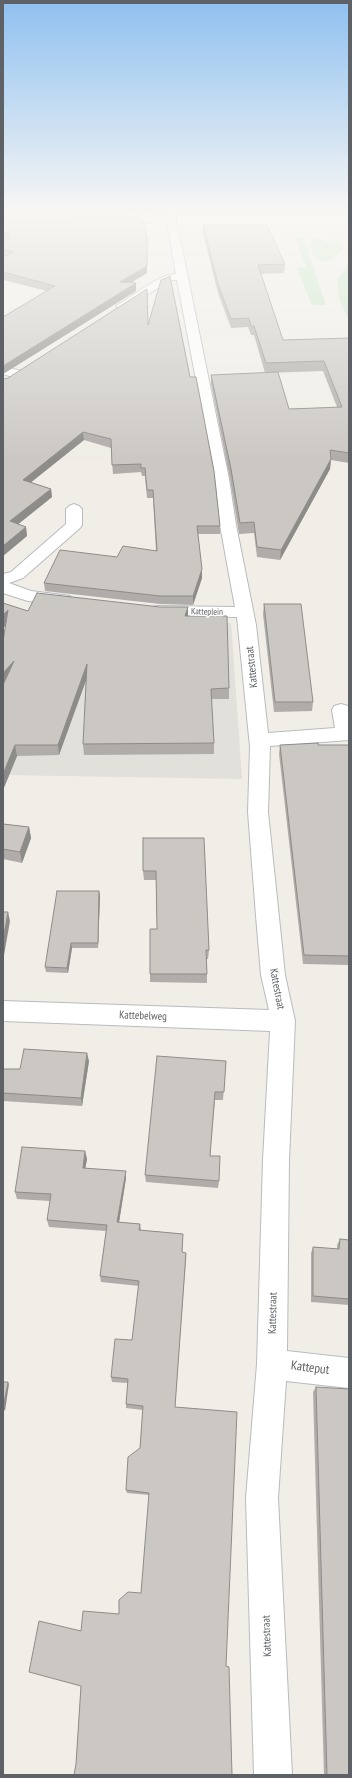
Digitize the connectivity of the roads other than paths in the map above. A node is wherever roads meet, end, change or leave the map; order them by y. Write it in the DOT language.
graph roads {
  1 [pos="140,295"];
  2 [pos="186,295"];
  3 [pos="110,314"];
  4 [pos="27,366"];
  5 [pos="3,370"];
  6 [pos="16,374"];
  7 [pos="3,382"];
  8 [pos="74,509"];
  9 [pos="3,580"];
  10 [pos="3,587"];
  11 [pos="82,602"];
  12 [pos="144,609"];
  13 [pos="245,612"];
  14 [pos="341,710"];
  15 [pos="260,740"];
  16 [pos="3,1011"];
  17 [pos="283,1021"];
  18 [pos="272,1364"];
  19 [pos="349,1373"];
  20 [pos="273,1775"];
  1 -- 3 [label="street"];
  2 -- 13 [label="street, Kattestraat"];
  4 -- 6 [label="street"];
  5 -- 6 [label="street"];
  6 -- 7 [label="street"];
  8 -- 9 [label="street"];
  10 -- 11 [label="street"];
  12 -- 13 [label="street, Katteplein"];
  13 -- 15 [label="street, Kattestraat"];
  14 -- 15 [label="street"];
  15 -- 17 [label="street, Kattestraat"];
  16 -- 17 [label="street, Kattebelweg"];
  17 -- 18 [label="street, Kattestraat"];
  18 -- 19 [label="street, Katteput"];
  18 -- 20 [label="street, Kattestraat"];
}
